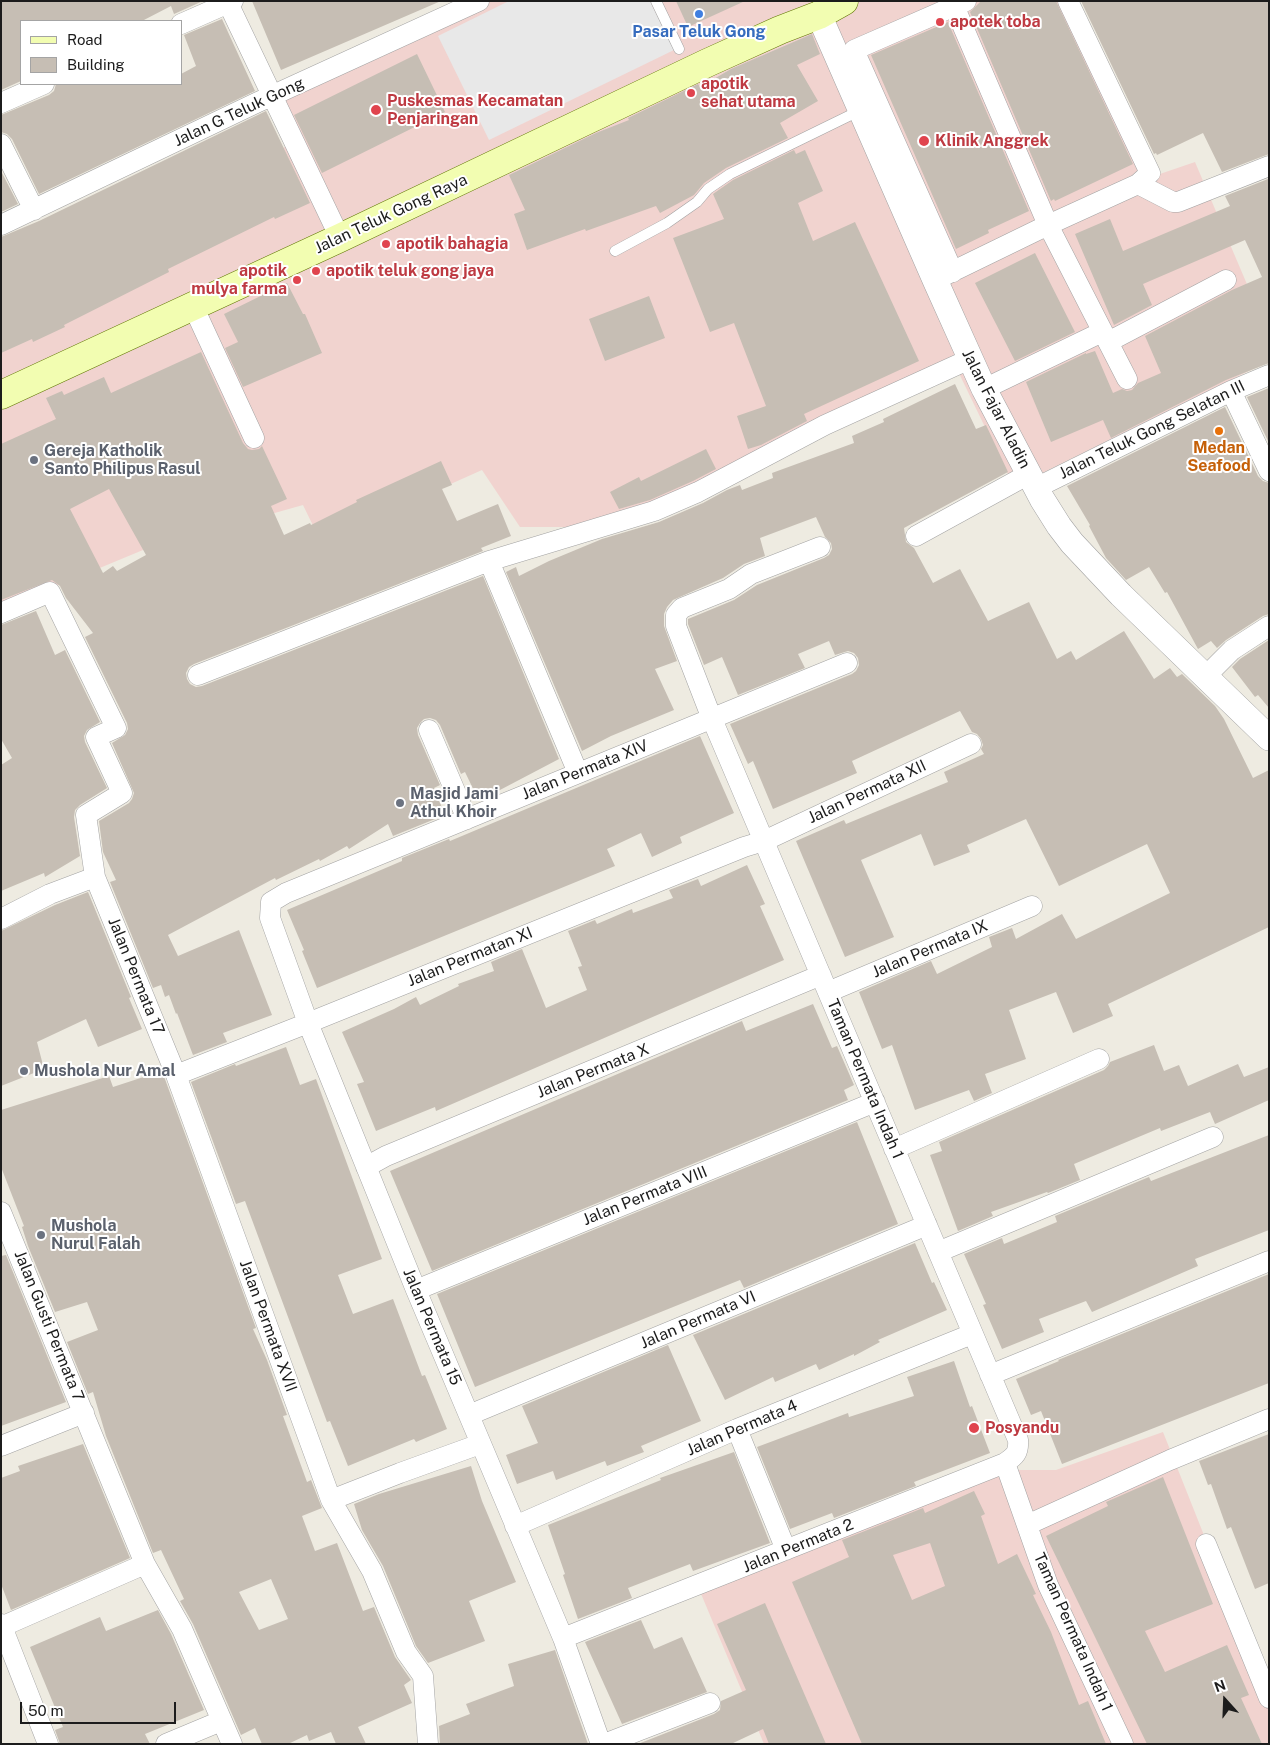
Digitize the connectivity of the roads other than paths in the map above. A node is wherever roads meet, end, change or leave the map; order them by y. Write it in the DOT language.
graph roads {
  1 [pos="479,1"];
  2 [pos="656,1"];
  3 [pos="844,1"];
  4 [pos="1068,1"];
  5 [pos="229,2"];
  6 [pos="958,3"];
  7 [pos="821,7"];
  8 [pos="182,24"];
  9 [pos="679,49"];
  10 [pos="42,85"];
  11 [pos="272,95"];
  12 [pos="1,102"];
  13 [pos="861,110"];
  14 [pos="1,144"];
  15 [pos="1269,166"];
  16 [pos="1138,184"];
  17 [pos="34,210"];
  18 [pos="1,225"];
  19 [pos="1048,225"];
  20 [pos="340,238"];
  21 [pos="615,252"];
  22 [pos="944,276"];
  23 [pos="1226,280"];
  24 [pos="193,306"];
  25 [pos="1105,337"];
  26 [pos="970,359"];
  27 [pos="1269,375"];
  28 [pos="1128,379"];
  29 [pos="984,389"];
  30 [pos="1231,391"];
  31 [pos="1,395"];
  32 [pos="254,438"];
  33 [pos="1269,471"];
  34 [pos="1033,481"];
  35 [pos="916,536"];
  36 [pos="820,547"];
  37 [pos="490,561"];
  38 [pos="1,613"];
  39 [pos="1269,626"];
  40 [pos="848,663"];
  41 [pos="198,675"];
  42 [pos="1205,677"];
  43 [pos="712,718"];
  44 [pos="429,730"];
  45 [pos="1269,738"];
  46 [pos="971,744"];
  47 [pos="578,773"];
  48 [pos="468,819"];
  49 [pos="764,841"];
  50 [pos="95,877"];
  51 [pos="1032,906"];
  52 [pos="270,908"];
  53 [pos="1,919"];
  54 [pos="824,984"];
  55 [pos="308,1023"];
  56 [pos="1099,1059"];
  57 [pos="176,1075"];
  58 [pos="875,1102"];
  59 [pos="1213,1137"];
  60 [pos="894,1149"];
  61 [pos="366,1167"];
  62 [pos="1,1212"];
  63 [pos="927,1225"];
  64 [pos="938,1252"];
  65 [pos="1269,1261"];
  66 [pos="416,1290"];
  67 [pos="972,1334"];
  68 [pos="990,1375"];
  69 [pos="84,1413"];
  70 [pos="469,1416"];
  71 [pos="1269,1419"];
  72 [pos="737,1429"];
  73 [pos="480,1444"];
  74 [pos="1,1446"];
  75 [pos="1005,1463"];
  76 [pos="331,1500"];
  77 [pos="1027,1525"];
  78 [pos="515,1526"];
  79 [pos="1206,1544"];
  80 [pos="786,1550"];
  81 [pos="140,1567"];
  82 [pos="2,1626"];
  83 [pos="563,1638"];
  84 [pos="1269,1698"];
  85 [pos="710,1703"];
  86 [pos="221,1720"];
  87 [pos="48,1744"];
  88 [pos="166,1744"];
  89 [pos="232,1744"];
  90 [pos="428,1744"];
  91 [pos="602,1744"];
  92 [pos="1123,1744"];
  1 -- 11 [label="street, Jalan G Teluk Gong"];
  2 -- 9 [label="lane"];
  3 -- 7 [label="main road, Jalan Teluk Gong Raya"];
  4 -- 16 [label="street"];
  5 -- 8 [label="street"];
  5 -- 11 [label="street"];
  6 -- 19 [label="street"];
  6 -- 22 [label="street"];
  7 -- 13 [label="street, Jalan Fajar Aladin"];
  7 -- 20 [label="main road, Jalan Teluk Gong Raya"];
  10 -- 12 [label="street"];
  11 -- 17 [label="street, Jalan G Teluk Gong"];
  11 -- 20 [label="street"];
  13 -- 21 [label="lane"];
  13 -- 22 [label="street, Jalan Fajar Aladin"];
  14 -- 17 [label="street"];
  15 -- 16 [label="street"];
  16 -- 19 [label="street"];
  17 -- 18 [label="street, Jalan G Teluk Gong"];
  19 -- 22 [label="street"];
  19 -- 25 [label="street"];
  20 -- 24 [label="main road, Jalan Teluk Gong Raya"];
  22 -- 26 [label="street, Jalan Fajar Aladin"];
  23 -- 25 [label="street"];
  24 -- 31 [label="main road, Jalan Teluk Gong Raya"];
  24 -- 32 [label="street"];
  25 -- 28 [label="street"];
  25 -- 29 [label="street"];
  26 -- 29 [label="street, Jalan Fajar Aladin"];
  26 -- 37 [label="street"];
  27 -- 30 [label="street, Jalan Teluk Gong Selatan III"];
  29 -- 34 [label="street, Jalan Fajar Aladin"];
  30 -- 33 [label="street"];
  30 -- 34 [label="street, Jalan Teluk Gong Selatan III"];
  34 -- 35 [label="street, Jalan Teluk Gong Selatan III"];
  34 -- 42 [label="street, Jalan Fajar Aladin"];
  36 -- 43 [label="street, Taman Permata Indah 1"];
  37 -- 41 [label="street"];
  37 -- 47 [label="street"];
  38 -- 50 [label="street, Jalan Permata 17"];
  39 -- 42 [label="street"];
  40 -- 43 [label="street, Jalan Permata XIV"];
  42 -- 45 [label="street, Jalan Fajar Aladin"];
  43 -- 47 [label="street, Jalan Permata XIV"];
  43 -- 49 [label="street, Taman Permata Indah 1"];
  44 -- 48 [label="street"];
  46 -- 49 [label="street, Jalan Permata XII"];
  47 -- 48 [label="street, Jalan Permata XIV"];
  48 -- 52 [label="street, Jalan Permata XIV"];
  49 -- 54 [label="street, Taman Permata Indah 1"];
  49 -- 55 [label="street, Jalan Permatan XI"];
  50 -- 53 [label="street"];
  50 -- 57 [label="street, Jalan Permata 17"];
  51 -- 54 [label="street, Jalan Permata IX"];
  52 -- 55 [label="street, Jalan Permata 15"];
  54 -- 58 [label="street, Taman Permata Indah 1"];
  54 -- 61 [label="street, Jalan Permata X"];
  55 -- 57 [label="street, Jalan Permatan XI"];
  55 -- 61 [label="street, Jalan Permata 15"];
  56 -- 60 [label="street"];
  57 -- 76 [label="street, Jalan Permata XVII"];
  58 -- 60 [label="street, Taman Permata Indah 1"];
  58 -- 66 [label="street, Jalan Permata VIII"];
  59 -- 64 [label="street"];
  60 -- 63 [label="street, Taman Permata Indah 1"];
  61 -- 66 [label="street, Jalan Permata 15"];
  62 -- 69 [label="street, Jalan Gusti Permata 7"];
  63 -- 64 [label="street, Taman Permata Indah 1"];
  63 -- 70 [label="street, Jalan Permata VI"];
  64 -- 67 [label="street, Taman Permata Indah 1"];
  65 -- 68 [label="street"];
  66 -- 70 [label="street, Jalan Permata 15"];
  67 -- 68 [label="street, Taman Permata Indah 1"];
  67 -- 72 [label="street, Jalan Permata 4"];
  68 -- 75 [label="street, Taman Permata Indah 1"];
  69 -- 74 [label="street, Jalan Gusti Permata 7"];
  69 -- 81 [label="street, Jalan Gusti Permata 7"];
  70 -- 73 [label="street, Jalan Permata 15"];
  71 -- 77 [label="street"];
  72 -- 78 [label="street, Jalan Permata 4"];
  72 -- 80 [label="street"];
  73 -- 76 [label="street"];
  73 -- 78 [label="street, Jalan Permata 15"];
  75 -- 77 [label="street, Taman Permata Indah 1"];
  75 -- 80 [label="street, Jalan Permata 2"];
  76 -- 90 [label="street, Jalan Permata XVII"];
  77 -- 92 [label="street, Taman Permata Indah 1"];
  78 -- 83 [label="street, Jalan Permata 15"];
  79 -- 84 [label="street"];
  80 -- 83 [label="street, Jalan Permata 2"];
  81 -- 82 [label="street"];
  81 -- 86 [label="street, Jalan Gusti Permata 7"];
  82 -- 87 [label="street"];
  83 -- 91 [label="street, Jalan Permata 15"];
  85 -- 91 [label="street"];
  86 -- 88 [label="street"];
  86 -- 89 [label="street, Jalan Gusti Permata 7"];
}
